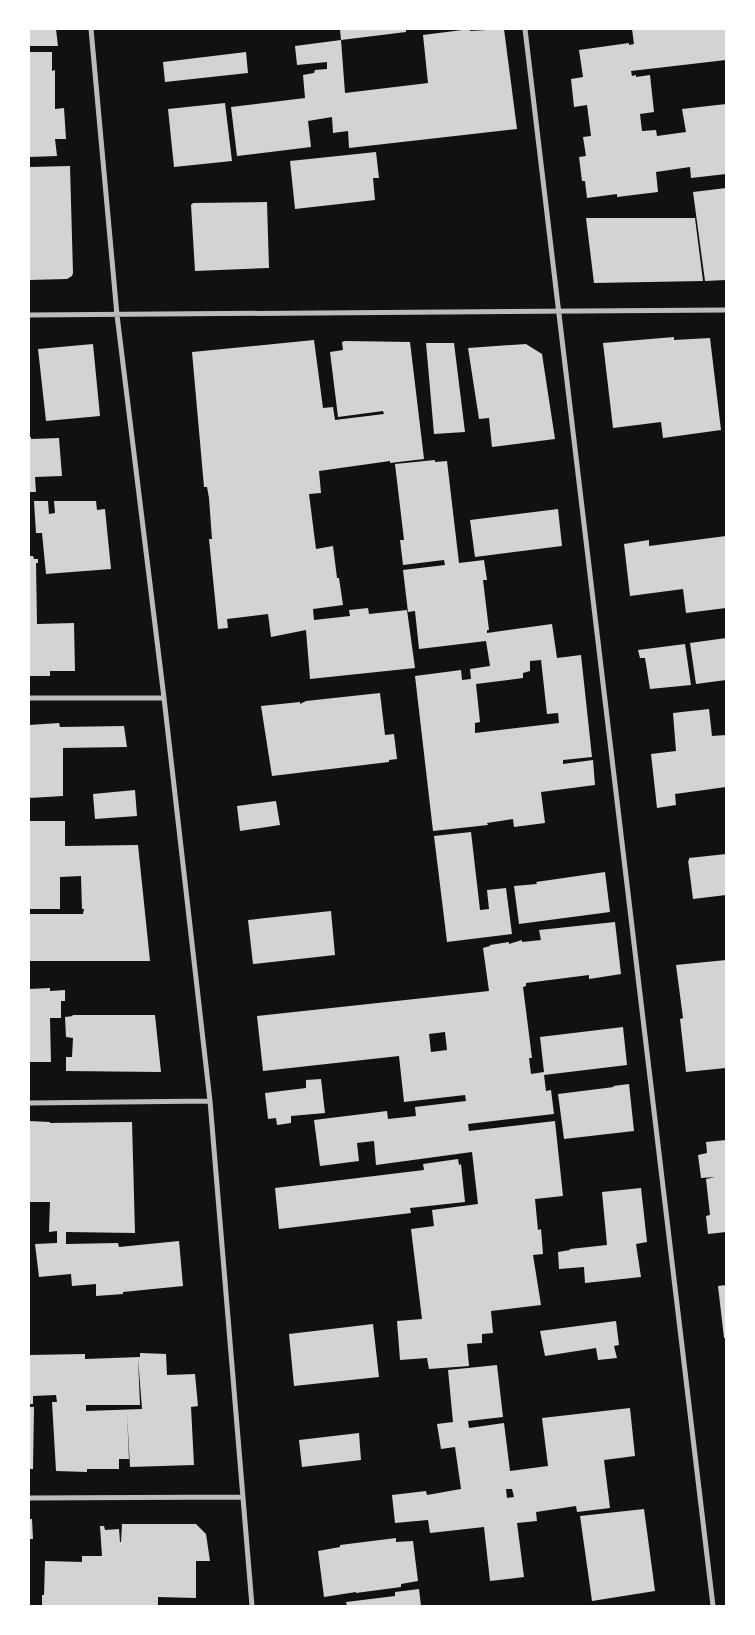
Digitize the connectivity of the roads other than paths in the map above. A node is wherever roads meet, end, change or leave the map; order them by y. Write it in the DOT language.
graph roads {
  1 [pos="91,29"];
  2 [pos="525,29"];
  3 [pos="726,310"];
  4 [pos="558,311"];
  5 [pos="29,315"];
  6 [pos="117,315"];
  7 [pos="29,698"];
  8 [pos="164,698"];
  9 [pos="210,1102"];
  10 [pos="29,1103"];
  11 [pos="242,1497"];
  12 [pos="29,1498"];
  13 [pos="252,1606"];
  14 [pos="714,1606"];
  1 -- 6 [label="street"];
  2 -- 4 [label="street"];
  3 -- 4 [label="street"];
  4 -- 6 [label="street"];
  4 -- 14 [label="street"];
  5 -- 6 [label="street"];
  6 -- 8 [label="street"];
  7 -- 8 [label="street"];
  8 -- 9 [label="street"];
  9 -- 10 [label="street"];
  9 -- 11 [label="street"];
  11 -- 12 [label="street"];
  11 -- 13 [label="street"];
}
